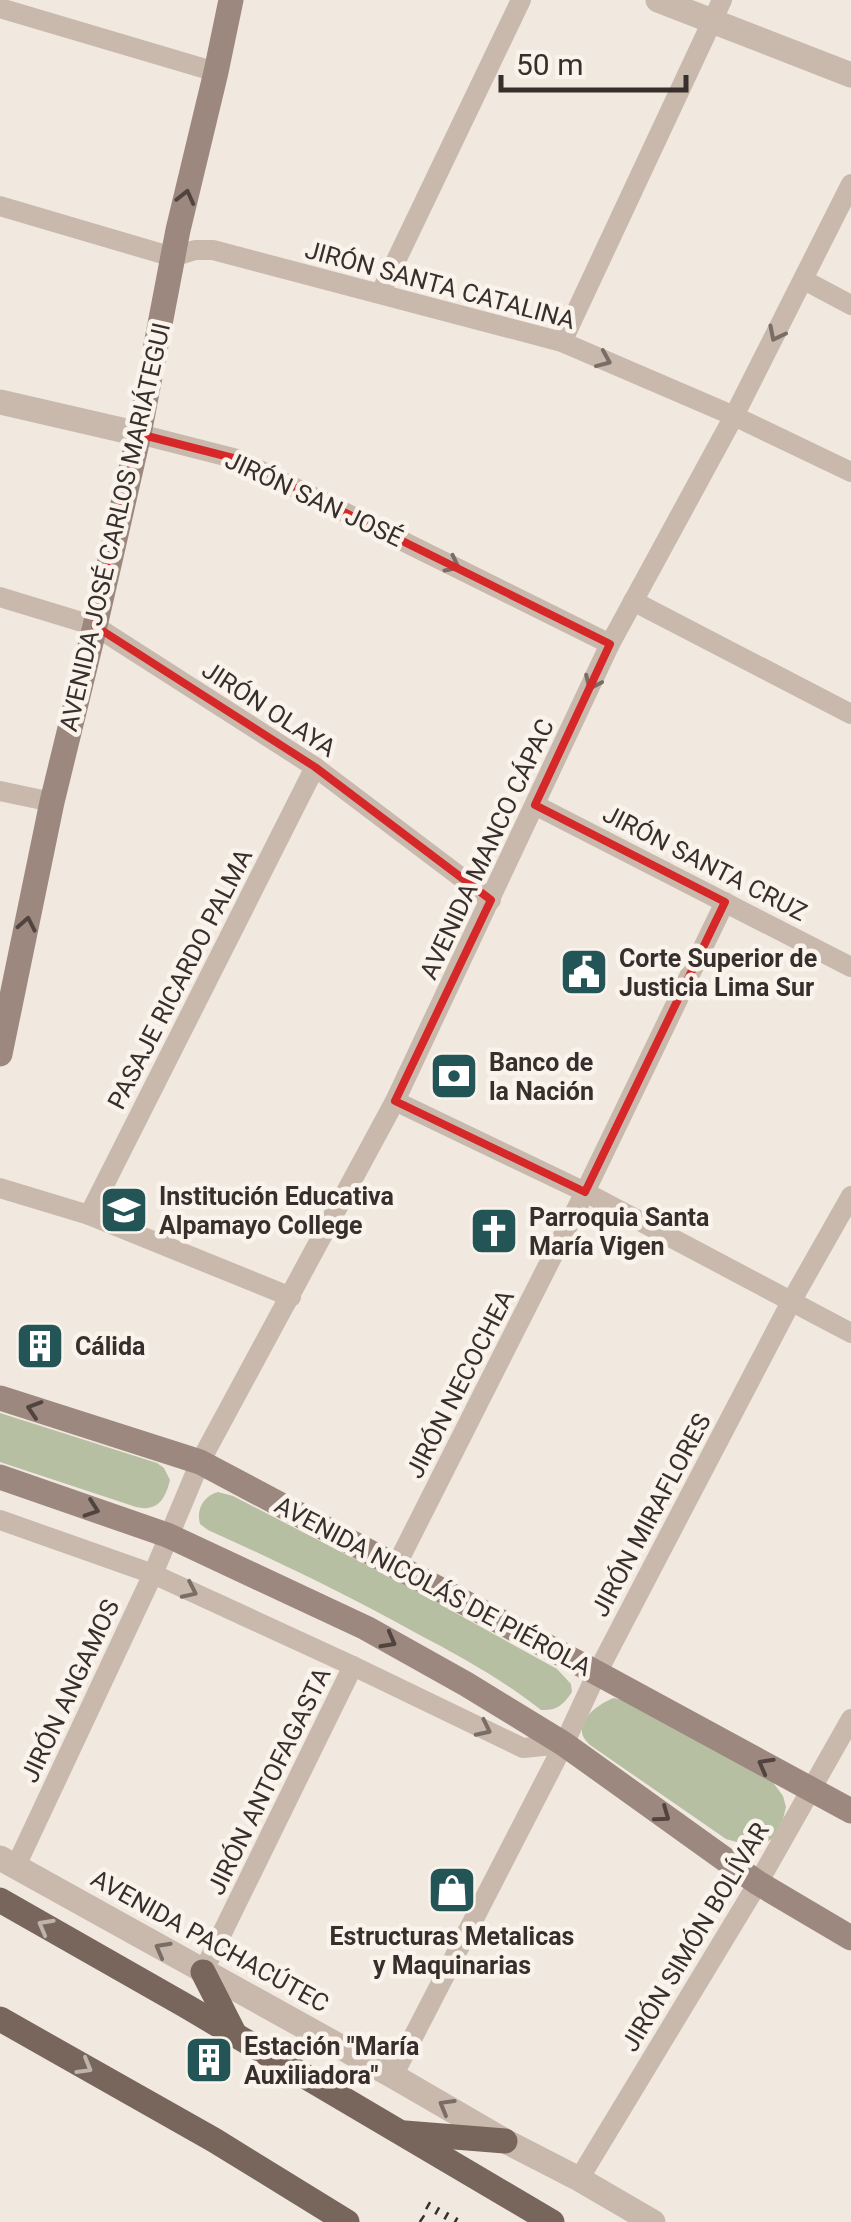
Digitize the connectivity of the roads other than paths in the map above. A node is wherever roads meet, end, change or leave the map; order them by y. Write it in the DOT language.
graph roads {
  1 [pos="231,0"];
  2 [pos="521,0"];
  3 [pos="658,0"];
  4 [pos="0,8"];
  5 [pos="717,10"];
  6 [pos="216,72"];
  7 [pos="851,75"];
  8 [pos="851,184"];
  9 [pos="0,206"];
  10 [pos="173,256"];
  11 [pos="804,280"];
  12 [pos="381,292"];
  13 [pos="851,305"];
  14 [pos="562,342"];
  15 [pos="0,402"];
  16 [pos="734,416"];
  17 [pos="139,434"];
  18 [pos="851,472"];
  19 [pos="0,597"];
  20 [pos="633,601"];
  21 [pos="96,626"];
  22 [pos="610,644"];
  23 [pos="848,705"];
  24 [pos="315,767"];
  25 [pos="0,791"];
  26 [pos="52,802"];
  27 [pos="535,805"];
  28 [pos="491,900"];
  29 [pos="726,902"];
  30 [pos="851,967"];
  31 [pos="8,979"];
  32 [pos="0,1054"];
  33 [pos="395,1101"];
  34 [pos="0,1188"];
  35 [pos="585,1192"];
  36 [pos="851,1196"];
  37 [pos="89,1214"];
  38 [pos="291,1298"];
  39 [pos="792,1300"];
  40 [pos="851,1333"];
  41 [pos="0,1398"];
  42 [pos="200,1462"];
  43 [pos="0,1477"];
  44 [pos="0,1520"];
  45 [pos="167,1535"];
  46 [pos="396,1566"];
  47 [pos="152,1574"];
  48 [pos="353,1666"];
  49 [pos="597,1673"];
  50 [pos="851,1719"];
  51 [pos="564,1744"];
  52 [pos="810,1789"];
  53 [pos="851,1811"];
  54 [pos="8,1863"];
  55 [pos="758,1884"];
  56 [pos="0,1900"];
  57 [pos="851,1938"];
  58 [pos="203,1972"];
  59 [pos="0,2019"];
  60 [pos="235,2035"];
  61 [pos="393,2076"];
  62 [pos="400,2132"];
  63 [pos="505,2140"];
  64 [pos="579,2179"];
  65 [pos="332,2218"];
  66 [pos="552,2222"];
  67 [pos="653,2222"];
  1 -- 6 [label="main road, AVENIDA JOSÉ CARLOS MARIÁTEGUI"];
  2 -- 12 [label="street"];
  3 -- 5 [label="street"];
  4 -- 6 [label="street"];
  5 -- 7 [label="street"];
  5 -- 14 [label="street"];
  10 -- 6 [label="main road, AVENIDA JOSÉ CARLOS MARIÁTEGUI, one-way"];
  8 -- 11 [label="street, AVENIDA MANCO CÁPAC"];
  9 -- 10 [label="street, JIRÓN SANTA CATALINA"];
  10 -- 12 [label="street, JIRÓN SANTA CATALINA"];
  10 -- 17 [label="main road, AVENIDA JOSÉ CARLOS MARIÁTEGUI"];
  11 -- 13 [label="street"];
  11 -- 16 [label="street, AVENIDA MANCO CÁPAC, one-way"];
  12 -- 14 [label="street, JIRÓN SANTA CATALINA"];
  14 -- 16 [label="street, JIRÓN SANTA CATALINA, one-way"];
  15 -- 17 [label="street, JIRÓN SAN JOSÉ"];
  16 -- 18 [label="street, JIRÓN SANTA CATALINA"];
  16 -- 20 [label="street, AVENIDA MANCO CÁPAC"];
  17 -- 21 [label="main road, AVENIDA JOSÉ CARLOS MARIÁTEGUI"];
  17 -- 22 [label="street, JIRÓN SAN JOSÉ, one-way"];
  19 -- 21 [label="street, JIRÓN OLAYA"];
  20 -- 22 [label="street, AVENIDA MANCO CÁPAC"];
  20 -- 23 [label="street"];
  21 -- 24 [label="street, JIRÓN OLAYA"];
  21 -- 26 [label="main road, AVENIDA JOSÉ CARLOS MARIÁTEGUI"];
  22 -- 27 [label="street, AVENIDA MANCO CÁPAC, one-way"];
  24 -- 28 [label="street, JIRÓN OLAYA"];
  24 -- 37 [label="street, PASAJE RICARDO PALMA"];
  25 -- 26 [label="street"];
  31 -- 26 [label="main road, AVENIDA JOSÉ CARLOS MARIÁTEGUI, one-way"];
  27 -- 28 [label="street, AVENIDA MANCO CÁPAC"];
  27 -- 29 [label="street, JIRÓN SANTA CRUZ"];
  28 -- 33 [label="street, AVENIDA MANCO CÁPAC"];
  29 -- 30 [label="street, JIRÓN SANTA CRUZ"];
  29 -- 35 [label="street, JIRÓN NECOCHEA"];
  31 -- 32 [label="main road, AVENIDA JOSÉ CARLOS MARIÁTEGUI"];
  33 -- 35 [label="street"];
  33 -- 38 [label="street, AVENIDA MANCO CÁPAC"];
  34 -- 37 [label="street"];
  35 -- 39 [label="street"];
  35 -- 46 [label="street, JIRÓN NECOCHEA"];
  36 -- 39 [label="street, JIRÓN MIRAFLORES"];
  37 -- 38 [label="street"];
  38 -- 42 [label="street, AVENIDA MANCO CÁPAC"];
  39 -- 40 [label="street"];
  39 -- 49 [label="street, JIRÓN MIRAFLORES"];
  42 -- 41 [label="main road, AVENIDA NICOLÁS DE PIÉROLA, one-way"];
  42 -- 45 [label="street, AVENIDA MANCO CÁPAC"];
  42 -- 46 [label="main road, AVENIDA NICOLÁS DE PIÉROLA"];
  43 -- 45 [label="main road, one-way"];
  44 -- 47 [label="street"];
  45 -- 47 [label="street, JIRÓN ANGAMOS"];
  45 -- 51 [label="main road, one-way"];
  46 -- 49 [label="main road, AVENIDA NICOLÁS DE PIÉROLA"];
  47 -- 48 [label="street, one-way"];
  47 -- 54 [label="street, JIRÓN ANGAMOS"];
  48 -- 51 [label="street, one-way"];
  48 -- 58 [label="street, JIRÓN ANTOFAGASTA"];
  49 -- 51 [label="street, JIRÓN MIRAFLORES"];
  52 -- 49 [label="main road, AVENIDA NICOLÁS DE PIÉROLA, one-way"];
  50 -- 52 [label="street, JIRÓN SIMÓN BOLÍVAR"];
  51 -- 55 [label="main road, one-way"];
  51 -- 61 [label="street, JIRÓN MIRAFLORES"];
  52 -- 53 [label="main road, AVENIDA NICOLÁS DE PIÉROLA"];
  52 -- 55 [label="street, JIRÓN SIMÓN BOLÍVAR"];
  58 -- 54 [label="street, AVENIDA PACHACÚTEC, one-way"];
  55 -- 57 [label="main road"];
  55 -- 64 [label="street, JIRÓN SIMÓN BOLÍVAR"];
  60 -- 56 [label="main road, one-way"];
  58 -- 60 [label="main road"];
  58 -- 61 [label="street, AVENIDA PACHACÚTEC"];
  59 -- 65 [label="main road, one-way"];
  60 -- 62 [label="main road"];
  63 -- 61 [label="street, AVENIDA PACHACÚTEC, one-way"];
  62 -- 63 [label="main road"];
  62 -- 66 [label="main road"];
  63 -- 64 [label="street, AVENIDA PACHACÚTEC"];
  64 -- 67 [label="street, AVENIDA PACHACÚTEC"];
}
